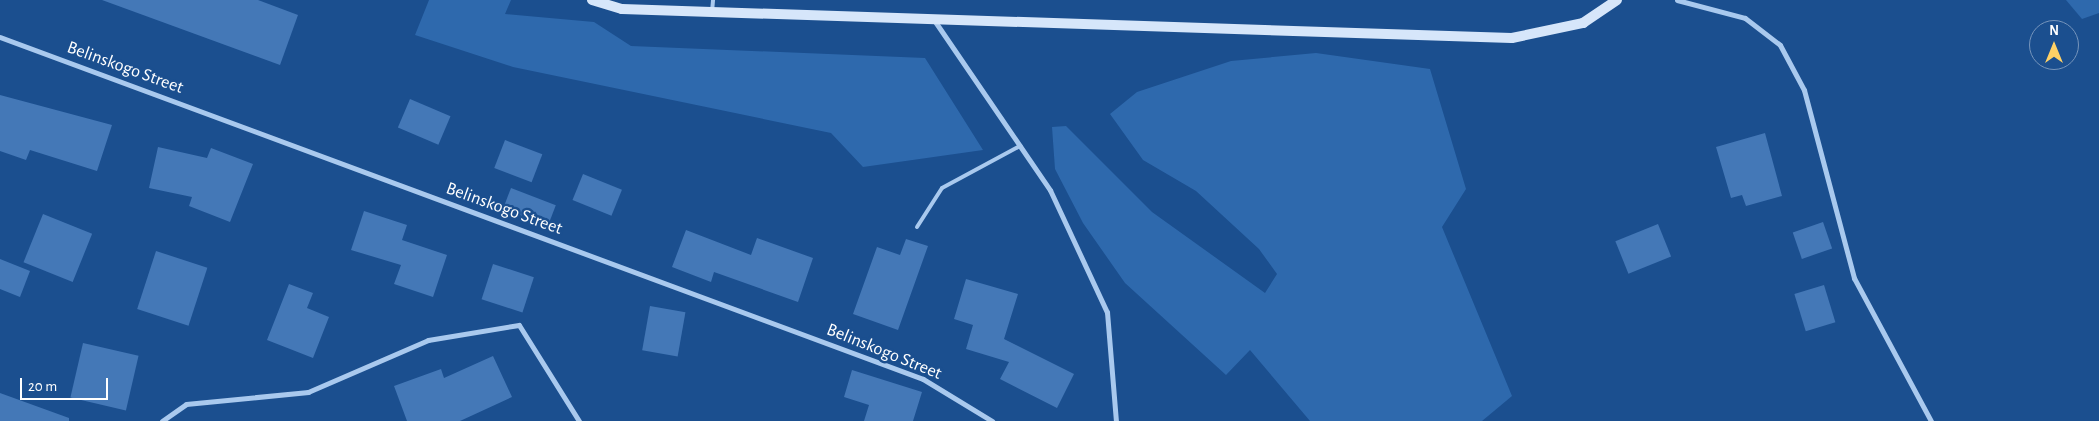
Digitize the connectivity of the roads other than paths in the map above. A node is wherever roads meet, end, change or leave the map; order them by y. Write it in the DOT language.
graph roads {
  1 [pos="592,0"];
  2 [pos="713,0"];
  3 [pos="1617,0"];
  4 [pos="1677,0"];
  5 [pos="712,12"];
  6 [pos="932,18"];
  7 [pos="0,37"];
  8 [pos="1020,146"];
  9 [pos="918,227"];
  10 [pos="162,421"];
  11 [pos="579,421"];
  12 [pos="992,421"];
  13 [pos="1116,421"];
  14 [pos="1931,421"];
  1 -- 5 [label="street"];
  2 -- 5 [label="lane"];
  3 -- 6 [label="street"];
  4 -- 14 [label="street"];
  5 -- 6 [label="street"];
  6 -- 8 [label="street"];
  7 -- 12 [label="street, Belinskogo Street"];
  8 -- 9 [label="lane"];
  8 -- 13 [label="street"];
  10 -- 11 [label="street"];
}
